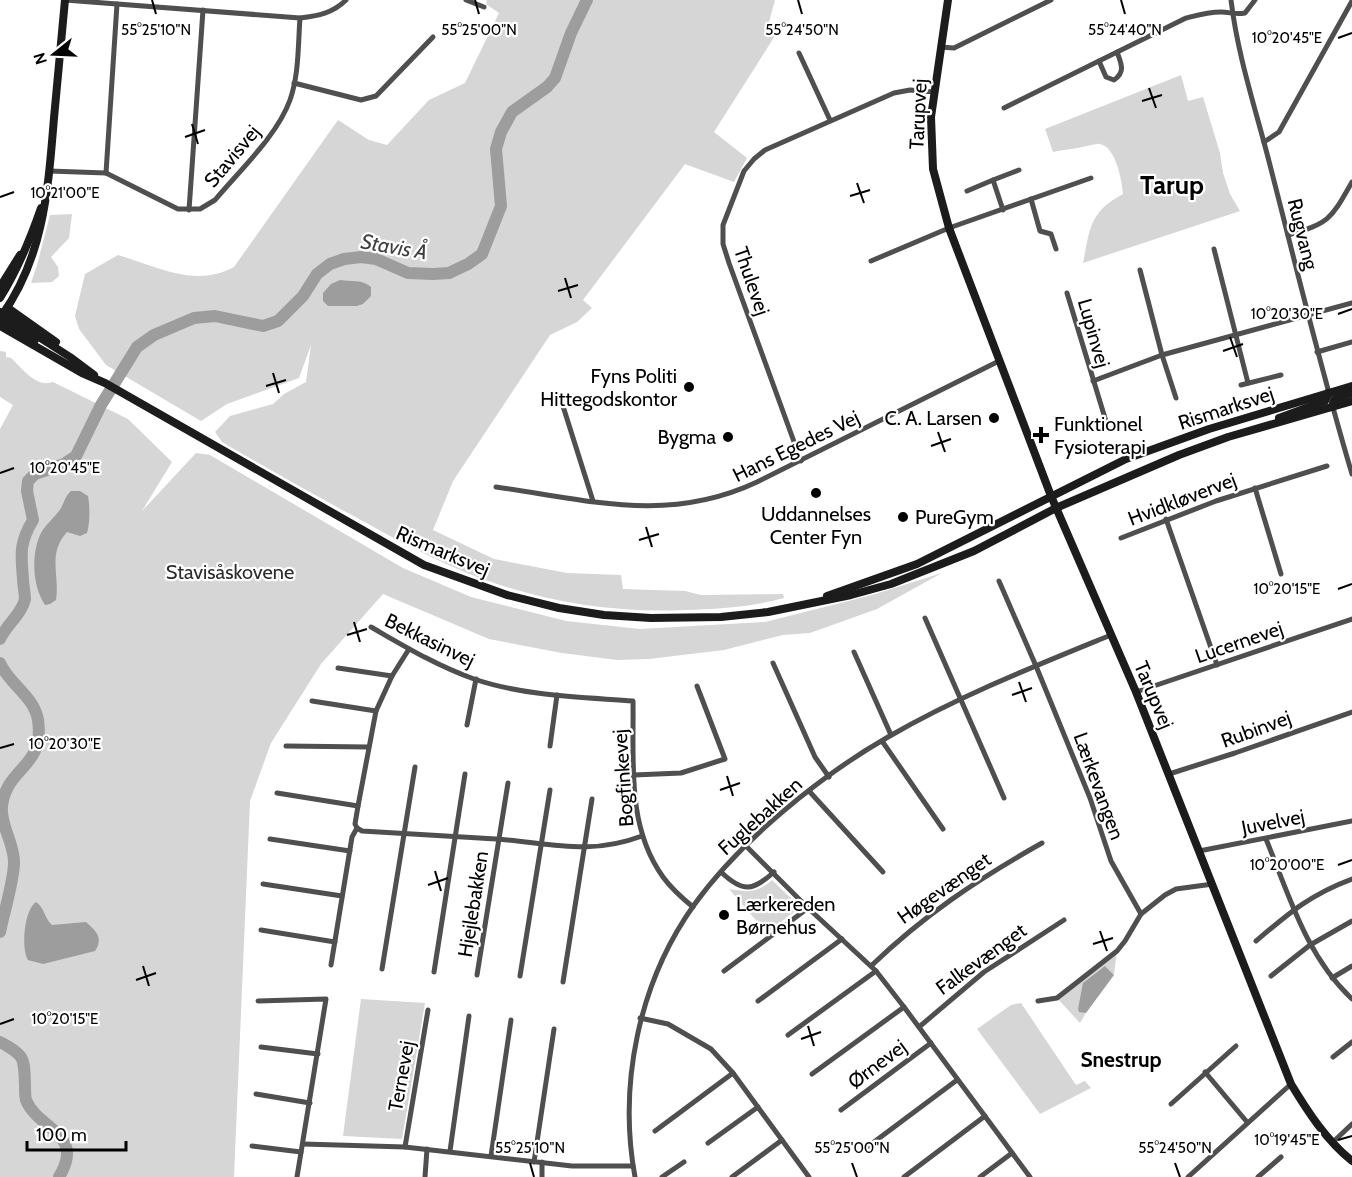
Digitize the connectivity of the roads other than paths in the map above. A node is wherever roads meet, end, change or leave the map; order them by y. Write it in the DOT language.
graph roads {
  1 [pos="65,0"];
  2 [pos="346,0"];
  3 [pos="466,0"];
  4 [pos="948,0"];
  5 [pos="1052,0"];
  6 [pos="1231,0"];
  7 [pos="1254,0"];
  8 [pos="1352,1"];
  9 [pos="117,4"];
  10 [pos="484,7"];
  11 [pos="202,10"];
  12 [pos="1233,15"];
  13 [pos="300,18"];
  14 [pos="433,37"];
  15 [pos="425,44"];
  16 [pos="940,47"];
  17 [pos="431,51"];
  18 [pos="1117,52"];
  19 [pos="799,53"];
  20 [pos="1099,61"];
  21 [pos="294,83"];
  22 [pos="934,92"];
  23 [pos="1004,108"];
  24 [pos="830,120"];
  25 [pos="1264,142"];
  26 [pos="1019,170"];
  27 [pos="50,171"];
  28 [pos="106,173"];
  29 [pos="1091,178"];
  30 [pos="993,180"];
  31 [pos="1352,182"];
  32 [pos="967,191"];
  33 [pos="46,192"];
  34 [pos="1031,199"];
  35 [pos="189,210"];
  36 [pos="1003,210"];
  37 [pos="949,228"];
  38 [pos="33,233"];
  39 [pos="1288,235"];
  40 [pos="1056,249"];
  41 [pos="1214,249"];
  42 [pos="871,261"];
  43 [pos="1140,270"];
  44 [pos="0,287"];
  45 [pos="1067,293"];
  46 [pos="0,298"];
  47 [pos="1352,303"];
  48 [pos="2,314"];
  49 [pos="1308,315"];
  50 [pos="1,329"];
  51 [pos="1235,334"];
  52 [pos="1352,342"];
  53 [pos="1317,352"];
  54 [pos="1162,355"];
  55 [pos="999,361"];
  56 [pos="1281,375"];
  57 [pos="1093,381"];
  58 [pos="105,383"];
  59 [pos="1248,383"];
  60 [pos="1241,385"];
  61 [pos="1352,386"];
  62 [pos="1328,393"];
  63 [pos="1352,393"];
  64 [pos="1176,398"];
  65 [pos="1352,401"];
  66 [pos="562,403"];
  67 [pos="1332,407"];
  68 [pos="1267,425"];
  69 [pos="1108,428"];
  70 [pos="801,461"];
  71 [pos="1327,466"];
  72 [pos="1352,474"];
  73 [pos="496,487"];
  74 [pos="1255,488"];
  75 [pos="1051,496"];
  76 [pos="592,501"];
  77 [pos="1056,508"];
  78 [pos="1166,519"];
  79 [pos="1121,538"];
  80 [pos="1281,574"];
  81 [pos="999,581"];
  82 [pos="806,603"];
  83 [pos="925,618"];
  84 [pos="1352,619"];
  85 [pos="370,627"];
  86 [pos="1111,635"];
  87 [pos="409,649"];
  88 [pos="854,652"];
  89 [pos="773,663"];
  90 [pos="1217,665"];
  91 [pos="1036,666"];
  92 [pos="338,668"];
  93 [pos="392,676"];
  94 [pos="476,679"];
  95 [pos="697,686"];
  96 [pos="1136,692"];
  97 [pos="557,695"];
  98 [pos="961,698"];
  99 [pos="312,701"];
  100 [pos="633,701"];
  101 [pos="376,711"];
  102 [pos="1352,712"];
  103 [pos="467,725"];
  104 [pos="891,735"];
  105 [pos="882,741"];
  106 [pos="286,746"];
  107 [pos="550,746"];
  108 [pos="368,747"];
  109 [pos="415,767"];
  110 [pos="465,774"];
  111 [pos="634,774"];
  112 [pos="1169,774"];
  113 [pos="829,777"];
  114 [pos="508,783"];
  115 [pos="550,790"];
  116 [pos="809,791"];
  117 [pos="277,793"];
  118 [pos="1004,798"];
  119 [pos="592,799"];
  120 [pos="358,806"];
  121 [pos="1352,821"];
  122 [pos="357,828"];
  123 [pos="944,829"];
  124 [pos="404,834"];
  125 [pos="642,836"];
  126 [pos="456,837"];
  127 [pos="270,839"];
  128 [pos="498,839"];
  129 [pos="1266,839"];
  130 [pos="542,843"];
  131 [pos="1042,843"];
  132 [pos="746,846"];
  133 [pos="584,848"];
  134 [pos="350,851"];
  135 [pos="1199,851"];
  136 [pos="721,872"];
  137 [pos="774,872"];
  138 [pos="883,872"];
  139 [pos="1352,879"];
  140 [pos="262,884"];
  141 [pos="1213,884"];
  142 [pos="342,896"];
  143 [pos="693,907"];
  144 [pos="808,908"];
  145 [pos="1294,908"];
  146 [pos="1141,914"];
  147 [pos="1064,921"];
  148 [pos="1352,921"];
  149 [pos="261,930"];
  150 [pos="842,939"];
  151 [pos="1256,941"];
  152 [pos="335,942"];
  153 [pos="1310,945"];
  154 [pos="331,965"];
  155 [pos="1352,966"];
  156 [pos="382,969"];
  157 [pos="873,969"];
  158 [pos="724,970"];
  159 [pos="434,972"];
  160 [pos="477,975"];
  161 [pos="520,976"];
  162 [pos="1271,976"];
  163 [pos="1332,978"];
  164 [pos="563,982"];
  165 [pos="1352,999"];
  166 [pos="258,1001"];
  167 [pos="758,1001"];
  168 [pos="1038,1001"];
  169 [pos="904,1006"];
  170 [pos="428,1010"];
  171 [pos="469,1016"];
  172 [pos="640,1018"];
  173 [pos="511,1020"];
  174 [pos="919,1027"];
  175 [pos="554,1029"];
  176 [pos="788,1035"];
  177 [pos="1352,1042"];
  178 [pos="931,1043"];
  179 [pos="1236,1046"];
  180 [pos="261,1047"];
  181 [pos="318,1054"];
  182 [pos="1333,1057"];
  183 [pos="1205,1072"];
  184 [pos="733,1073"];
  185 [pos="812,1074"];
  186 [pos="957,1080"];
  187 [pos="1291,1084"];
  188 [pos="256,1094"];
  189 [pos="310,1103"];
  190 [pos="1171,1104"];
  191 [pos="758,1107"];
  192 [pos="841,1110"];
  193 [pos="985,1116"];
  194 [pos="1247,1122"];
  195 [pos="1352,1124"];
  196 [pos="655,1131"];
  197 [pos="782,1140"];
  198 [pos="708,1143"];
  199 [pos="1332,1143"];
  200 [pos="303,1144"];
  201 [pos="252,1146"];
  202 [pos="405,1147"];
  203 [pos="866,1148"];
  204 [pos="427,1149"];
  205 [pos="450,1151"];
  206 [pos="301,1152"];
  207 [pos="1012,1153"];
  208 [pos="491,1156"];
  209 [pos="1281,1157"];
  210 [pos="1352,1161"];
  211 [pos="534,1162"];
  212 [pos="542,1162"];
  213 [pos="684,1162"];
  214 [pos="633,1166"];
  215 [pos="808,1176"];
  216 [pos="297,1177"];
  217 [pos="425,1177"];
  218 [pos="542,1177"];
  219 [pos="635,1177"];
  220 [pos="662,1177"];
  221 [pos="732,1177"];
  222 [pos="904,1177"];
  223 [pos="980,1177"];
  224 [pos="1030,1177"];
  225 [pos="1188,1177"];
  226 [pos="1258,1177"];
  1 -- 9 [label="street"];
  1 -- 27 [label="main road"];
  2 -- 13 [label="street"];
  3 -- 10 [label="street"];
  4 -- 16 [label="main road, Tarupvej"];
  5 -- 16 [label="street"];
  6 -- 12 [label="street, Rugvang"];
  7 -- 12 [label="street"];
  8 -- 25 [label="street"];
  9 -- 11 [label="street"];
  9 -- 28 [label="street"];
  11 -- 13 [label="street"];
  11 -- 35 [label="street"];
  12 -- 18 [label="street"];
  12 -- 25 [label="street, Rugvang"];
  13 -- 21 [label="street, Stavisvej"];
  14 -- 15 [label="street"];
  15 -- 17 [label="street"];
  15 -- 21 [label="street"];
  16 -- 22 [label="main road, Tarupvej"];
  18 -- 20 [label="street"];
  18 -- 20 [label="street"];
  19 -- 24 [label="street"];
  20 -- 23 [label="street"];
  21 -- 35 [label="street, Stavisvej"];
  22 -- 24 [label="street, Thulevej"];
  22 -- 37 [label="main road, Tarupvej"];
  24 -- 70 [label="street, Thulevej"];
  25 -- 39 [label="street, Rugvang"];
  26 -- 30 [label="street"];
  27 -- 28 [label="street"];
  27 -- 33 [label="main road"];
  28 -- 35 [label="street"];
  29 -- 34 [label="street"];
  30 -- 32 [label="street"];
  30 -- 36 [label="street"];
  31 -- 39 [label="street"];
  33 -- 38 [label="main road"];
  33 -- 48 [label="main road"];
  34 -- 36 [label="street"];
  34 -- 40 [label="street"];
  36 -- 37 [label="street"];
  37 -- 42 [label="street"];
  37 -- 55 [label="main road, Tarupvej"];
  38 -- 44 [label="main road"];
  38 -- 46 [label="main road"];
  38 -- 48 [label="main road"];
  39 -- 49 [label="street, Rugvang"];
  41 -- 51 [label="street"];
  43 -- 54 [label="street"];
  45 -- 57 [label="street, Lupinvej"];
  47 -- 49 [label="street, Lupinvej"];
  48 -- 58 [label="main road"];
  48 -- 58 [label="main road"];
  49 -- 51 [label="street, Lupinvej"];
  49 -- 53 [label="street, Rugvang"];
  50 -- 58 [label="main road, Rismarksvej"];
  51 -- 54 [label="street, Lupinvej"];
  51 -- 59 [label="street"];
  52 -- 53 [label="street"];
  53 -- 62 [label="street, Rugvang"];
  54 -- 57 [label="street, Lupinvej"];
  54 -- 64 [label="street"];
  55 -- 70 [label="street, Hans Egedes Vej"];
  55 -- 75 [label="main road, Tarupvej"];
  56 -- 59 [label="street"];
  57 -- 69 [label="street, Lupinvej"];
  58 -- 82 [label="main road, Rismarksvej"];
  59 -- 60 [label="street"];
  61 -- 62 [label="main road, Rismarksvej"];
  62 -- 67 [label="street, Rugvang"];
  62 -- 68 [label="main road, Rismarksvej"];
  62 -- 75 [label="main road, Rismarksvej"];
  63 -- 67 [label="main road, Rismarksvej"];
  65 -- 67 [label="main road, Rismarksvej"];
  66 -- 76 [label="street"];
  67 -- 68 [label="main road, Rismarksvej"];
  67 -- 72 [label="street, Rugvang"];
  68 -- 77 [label="main road, Rismarksvej"];
  70 -- 76 [label="street, Hans Egedes Vej"];
  71 -- 74 [label="street, Hvidkløvervej"];
  73 -- 76 [label="street, Hans Egedes Vej"];
  74 -- 78 [label="street, Hvidkløvervej"];
  74 -- 80 [label="street, Hvidkløvervej"];
  75 -- 77 [label="main road, Tarupvej"];
  75 -- 82 [label="main road, Rismarksvej"];
  77 -- 82 [label="main road, Rismarksvej"];
  77 -- 86 [label="main road, Tarupvej"];
  78 -- 79 [label="street, Hvidkløvervej"];
  78 -- 90 [label="street"];
  81 -- 91 [label="street, Lærkevangen"];
  83 -- 98 [label="street"];
  84 -- 90 [label="street, Lucernevej"];
  85 -- 87 [label="street, Bekkasinvej"];
  86 -- 91 [label="street, Fuglebakken"];
  86 -- 96 [label="main road, Tarupvej"];
  87 -- 93 [label="street"];
  87 -- 94 [label="street, Bekkasinvej"];
  88 -- 104 [label="street"];
  89 -- 113 [label="street"];
  90 -- 96 [label="street, Lucernevej"];
  91 -- 98 [label="street, Fuglebakken"];
  91 -- 146 [label="street, Lærkevangen"];
  92 -- 93 [label="street"];
  93 -- 101 [label="street"];
  94 -- 97 [label="street, Bekkasinvej"];
  94 -- 103 [label="street, Bekkasinvej"];
  95 -- 111 [label="street"];
  96 -- 112 [label="main road, Tarupvej"];
  97 -- 100 [label="street, Bekkasinvej"];
  97 -- 107 [label="street"];
  98 -- 104 [label="street, Fuglebakken"];
  98 -- 118 [label="street"];
  99 -- 101 [label="street"];
  100 -- 111 [label="street, Bogfinkevej"];
  101 -- 108 [label="street"];
  102 -- 112 [label="street, Rubinvej"];
  104 -- 105 [label="street, Fuglebakken"];
  105 -- 113 [label="street, Fuglebakken"];
  105 -- 123 [label="street"];
  106 -- 108 [label="street"];
  108 -- 120 [label="street"];
  109 -- 124 [label="street"];
  110 -- 126 [label="street, Hjejlebakken"];
  111 -- 125 [label="street, Bogfinkevej"];
  112 -- 135 [label="main road, Tarupvej"];
  113 -- 116 [label="street, Fuglebakken"];
  114 -- 128 [label="street, Hjejlebakken"];
  115 -- 130 [label="street"];
  116 -- 132 [label="street, Fuglebakken"];
  116 -- 138 [label="street"];
  117 -- 120 [label="street"];
  119 -- 133 [label="street"];
  120 -- 122 [label="street"];
  121 -- 129 [label="street, Juvelvej"];
  122 -- 124 [label="street, Hjejlebakken"];
  122 -- 134 [label="street"];
  124 -- 126 [label="street, Hjejlebakken"];
  124 -- 156 [label="street"];
  125 -- 133 [label="street, Hjejlebakken"];
  125 -- 143 [label="street, Bogfinkevej"];
  126 -- 128 [label="street, Hjejlebakken"];
  126 -- 159 [label="street, Hjejlebakken"];
  127 -- 134 [label="street"];
  128 -- 130 [label="street, Hjejlebakken"];
  128 -- 160 [label="street, Hjejlebakken"];
  129 -- 135 [label="street, Juvelvej"];
  129 -- 145 [label="street"];
  130 -- 133 [label="street, Hjejlebakken"];
  130 -- 161 [label="street"];
  131 -- 157 [label="street, Høgevænget"];
  132 -- 136 [label="street, Fuglebakken"];
  132 -- 137 [label="street, Ørnevej"];
  133 -- 164 [label="street"];
  134 -- 142 [label="street"];
  135 -- 141 [label="main road, Tarupvej"];
  136 -- 137 [label="street"];
  136 -- 143 [label="street, Fuglebakken"];
  137 -- 144 [label="street, Ørnevej"];
  139 -- 145 [label="street"];
  140 -- 142 [label="street"];
  141 -- 146 [label="street"];
  141 -- 187 [label="main road, Tarupvej"];
  142 -- 152 [label="street"];
  143 -- 172 [label="street, Fuglebakken"];
  144 -- 150 [label="street, Ørnevej"];
  144 -- 158 [label="street"];
  145 -- 151 [label="street"];
  145 -- 153 [label="street"];
  146 -- 168 [label="street"];
  147 -- 174 [label="street, Falkevænget"];
  148 -- 153 [label="street"];
  149 -- 152 [label="street"];
  150 -- 157 [label="street, Ørnevej"];
  150 -- 167 [label="street"];
  152 -- 154 [label="street"];
  153 -- 162 [label="street"];
  153 -- 163 [label="street"];
  155 -- 163 [label="street"];
  157 -- 169 [label="street, Ørnevej"];
  157 -- 176 [label="street"];
  163 -- 165 [label="street"];
  166 -- 181 [label="street"];
  169 -- 174 [label="street, Ørnevej"];
  169 -- 185 [label="street, Ørnevej"];
  170 -- 202 [label="street, Ternevej"];
  171 -- 205 [label="street"];
  172 -- 184 [label="street"];
  172 -- 214 [label="street, Fuglebakken"];
  173 -- 208 [label="street"];
  174 -- 178 [label="street, Ørnevej"];
  175 -- 211 [label="street"];
  177 -- 182 [label="street"];
  178 -- 186 [label="street, Ørnevej"];
  178 -- 192 [label="street, Ørnevej"];
  179 -- 183 [label="street"];
  180 -- 181 [label="street"];
  181 -- 189 [label="street"];
  183 -- 190 [label="street"];
  183 -- 194 [label="street"];
  184 -- 191 [label="street"];
  184 -- 196 [label="street"];
  186 -- 193 [label="street, Ørnevej"];
  186 -- 203 [label="street"];
  187 -- 194 [label="street"];
  187 -- 199 [label="main road, Tarupvej"];
  188 -- 189 [label="street"];
  189 -- 200 [label="street"];
  191 -- 197 [label="street"];
  191 -- 198 [label="street"];
  193 -- 207 [label="street, Ørnevej"];
  193 -- 222 [label="street"];
  194 -- 225 [label="street"];
  195 -- 199 [label="street"];
  197 -- 215 [label="street"];
  197 -- 221 [label="street"];
  199 -- 210 [label="main road, Tarupvej"];
  200 -- 202 [label="street"];
  200 -- 206 [label="street"];
  201 -- 206 [label="street"];
  202 -- 204 [label="street"];
  204 -- 205 [label="street"];
  204 -- 217 [label="street"];
  205 -- 208 [label="street"];
  206 -- 216 [label="street"];
  207 -- 223 [label="street"];
  207 -- 224 [label="street, Ørnevej"];
  208 -- 211 [label="street"];
  209 -- 226 [label="street"];
  211 -- 212 [label="street"];
  212 -- 214 [label="street"];
  212 -- 218 [label="street"];
  213 -- 220 [label="street"];
  214 -- 219 [label="street, Fuglebakken"];
}
